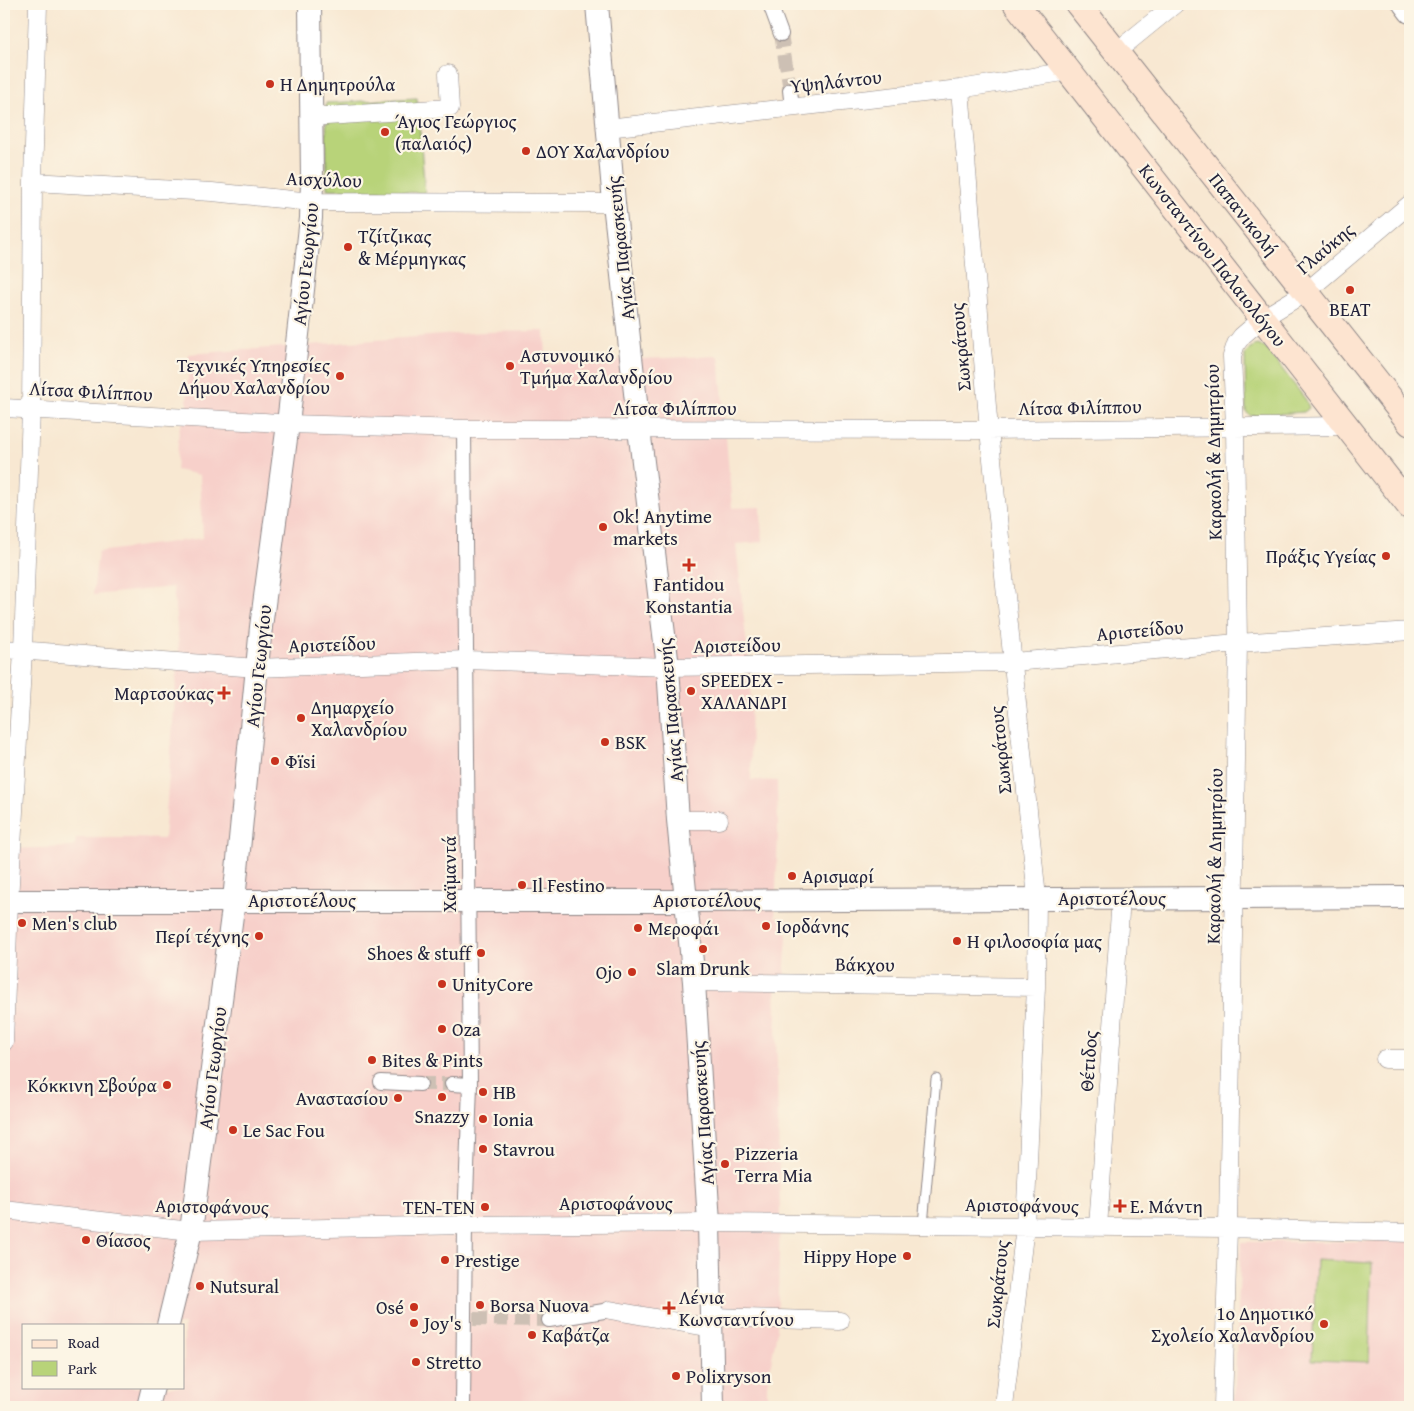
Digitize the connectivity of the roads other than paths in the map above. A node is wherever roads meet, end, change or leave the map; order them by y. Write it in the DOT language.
graph roads {
  1 [pos="38,4"];
  2 [pos="310,4"];
  3 [pos="597,4"];
  4 [pos="770,4"];
  5 [pos="1016,4"];
  6 [pos="1078,4"];
  7 [pos="1175,4"];
  8 [pos="1404,4"];
  9 [pos="1410,12"];
  10 [pos="781,34"];
  11 [pos="1116,52"];
  12 [pos="1069,71"];
  13 [pos="448,74"];
  14 [pos="960,89"];
  15 [pos="311,117"];
  16 [pos="607,128"];
  17 [pos="33,182"];
  18 [pos="312,202"];
  19 [pos="614,203"];
  20 [pos="1410,204"];
  21 [pos="1306,292"];
  22 [pos="1262,318"];
  23 [pos="4,408"];
  24 [pos="31,409"];
  25 [pos="1410,423"];
  26 [pos="288,424"];
  27 [pos="1347,426"];
  28 [pos="1235,427"];
  29 [pos="639,428"];
  30 [pos="464,429"];
  31 [pos="989,430"];
  32 [pos="1410,507"];
  33 [pos="1410,631"];
  34 [pos="1238,643"];
  35 [pos="4,650"];
  36 [pos="22,650"];
  37 [pos="466,660"];
  38 [pos="1012,662"];
  39 [pos="668,667"];
  40 [pos="257,668"];
  41 [pos="678,820"];
  42 [pos="719,820"];
  43 [pos="1234,897"];
  44 [pos="1410,897"];
  45 [pos="1037,898"];
  46 [pos="1121,898"];
  47 [pos="234,900"];
  48 [pos="468,900"];
  49 [pos="687,900"];
  50 [pos="6,901"];
  51 [pos="694,982"];
  52 [pos="1036,987"];
  53 [pos="4,1042"];
  54 [pos="1385,1059"];
  55 [pos="1410,1059"];
  56 [pos="936,1079"];
  57 [pos="382,1082"];
  58 [pos="420,1084"];
  59 [pos="452,1084"];
  60 [pos="470,1085"];
  61 [pos="4,1210"];
  62 [pos="709,1223"];
  63 [pos="465,1225"];
  64 [pos="923,1225"];
  65 [pos="1024,1226"];
  66 [pos="1098,1227"];
  67 [pos="1228,1228"];
  68 [pos="191,1231"];
  69 [pos="1410,1233"];
  70 [pos="610,1310"];
  71 [pos="549,1320"];
  72 [pos="840,1321"];
  73 [pos="712,1323"];
  74 [pos="168,1324"];
  75 [pos="153,1388"];
  76 [pos="148,1407"];
  77 [pos="463,1407"];
  78 [pos="713,1407"];
  79 [pos="1004,1407"];
  80 [pos="1223,1407"];
  1 -- 17 [label="street"];
  2 -- 15 [label="street, Αγίου Γεωργίου"];
  3 -- 16 [label="street, Αγίας Παρασκευής"];
  4 -- 10 [label="street"];
  5 -- 12 [label="main road, Κωνσταντίνου Παλαιολόγου"];
  6 -- 11 [label="main road, Παπανικολή"];
  7 -- 11 [label="street"];
  8 -- 9 [label="street"];
  11 -- 21 [label="main road, Παπανικολή"];
  12 -- 14 [label="street, Υψηλάντου"];
  12 -- 22 [label="main road, Κωνσταντίνου Παλαιολόγου"];
  13 -- 15 [label="street"];
  14 -- 16 [label="street, Υψηλάντου"];
  14 -- 31 [label="street, Σωκράτους"];
  15 -- 18 [label="street, Αγίου Γεωργίου"];
  16 -- 19 [label="street, Αγίας Παρασκευής"];
  17 -- 18 [label="street, Αισχύλου"];
  17 -- 24 [label="street"];
  18 -- 19 [label="street, Αισχύλου"];
  18 -- 26 [label="street, Αγίου Γεωργίου"];
  19 -- 29 [label="street, Αγίας Παρασκευής"];
  20 -- 21 [label="street, Γλαύκης"];
  21 -- 22 [label="street, Γλαύκης"];
  21 -- 25 [label="main road, Παπανικολή"];
  22 -- 27 [label="main road, Κωνσταντίνου Παλαιολόγου"];
  22 -- 28 [label="street, Καραολή & Δημητρίου"];
  23 -- 24 [label="street, Λίτσα Φιλίππου"];
  24 -- 26 [label="street, Λίτσα Φιλίππου"];
  24 -- 36 [label="street"];
  26 -- 30 [label="street, Λίτσα Φιλίππου"];
  26 -- 40 [label="street, Αγίου Γεωργίου"];
  27 -- 28 [label="street, Λίτσα Φιλίππου"];
  27 -- 32 [label="main road, Κωνσταντίνου Παλαιολόγου"];
  28 -- 31 [label="street, Λίτσα Φιλίππου"];
  28 -- 34 [label="street, Καραολή & Δημητρίου"];
  29 -- 30 [label="street, Λίτσα Φιλίππου"];
  29 -- 31 [label="street, Λίτσα Φιλίππου"];
  29 -- 39 [label="street, Αγίας Παρασκευής"];
  30 -- 37 [label="street, Χαϊμαντά"];
  31 -- 38 [label="street, Σωκράτους"];
  33 -- 34 [label="street, Αριστείδου"];
  34 -- 38 [label="street, Αριστείδου"];
  34 -- 43 [label="street, Καραολή & Δημητρίου"];
  35 -- 36 [label="street, Αριστείδου"];
  36 -- 40 [label="street, Αριστείδου"];
  36 -- 50 [label="street"];
  37 -- 39 [label="street, Αριστείδου"];
  37 -- 40 [label="street, Αριστείδου"];
  37 -- 48 [label="street, Χαϊμαντά"];
  38 -- 39 [label="street, Αριστείδου"];
  38 -- 45 [label="street, Σωκράτους"];
  39 -- 41 [label="street, Αγίας Παρασκευής"];
  40 -- 47 [label="street, Αγίου Γεωργίου"];
  41 -- 42 [label="street"];
  41 -- 49 [label="street, Αγίας Παρασκευής"];
  43 -- 44 [label="street, Αριστοτέλους"];
  43 -- 46 [label="street, Αριστοτέλους"];
  43 -- 67 [label="street, Καραολή & Δημητρίου"];
  45 -- 46 [label="street, Αριστοτέλους"];
  45 -- 49 [label="street, Αριστοτέλους"];
  45 -- 52 [label="street, Σωκράτους"];
  46 -- 66 [label="street, Θέτιδος"];
  47 -- 48 [label="street, Αριστοτέλους"];
  47 -- 50 [label="street, Αριστοτέλους"];
  47 -- 68 [label="street, Αγίου Γεωργίου"];
  48 -- 49 [label="street, Αριστοτέλους"];
  48 -- 60 [label="street, Χαϊμαντά"];
  49 -- 51 [label="street, Αγίας Παρασκευής"];
  50 -- 53 [label="street"];
  51 -- 52 [label="street, Βάκχου"];
  51 -- 62 [label="street, Αγίας Παρασκευής"];
  52 -- 65 [label="street, Σωκράτους"];
  54 -- 55 [label="street"];
  56 -- 64 [label="lane"];
  57 -- 58 [label="street"];
  59 -- 60 [label="street"];
  60 -- 63 [label="street, Χαϊμαντά"];
  61 -- 68 [label="street, Αριστοφάνους"];
  62 -- 63 [label="street, Αριστοφάνους"];
  62 -- 64 [label="street, Αριστοφάνους"];
  62 -- 73 [label="street, Αγίας Παρασκευής"];
  63 -- 68 [label="street, Αριστοφάνους"];
  63 -- 77 [label="street, Χαϊμαντά"];
  64 -- 65 [label="street, Αριστοφάνους"];
  65 -- 66 [label="street, Αριστοφάνους"];
  65 -- 79 [label="street, Σωκράτους"];
  66 -- 67 [label="street, Αριστοφάνους"];
  67 -- 69 [label="street, Αριστοφάνους"];
  67 -- 80 [label="street, Καραολή & Δημητρίου"];
  68 -- 74 [label="street, Αγίου Γεωργίου"];
  70 -- 71 [label="street"];
  70 -- 73 [label="street"];
  72 -- 73 [label="street"];
  73 -- 78 [label="street, Αγίας Παρασκευής"];
  75 -- 76 [label="street"];
}
